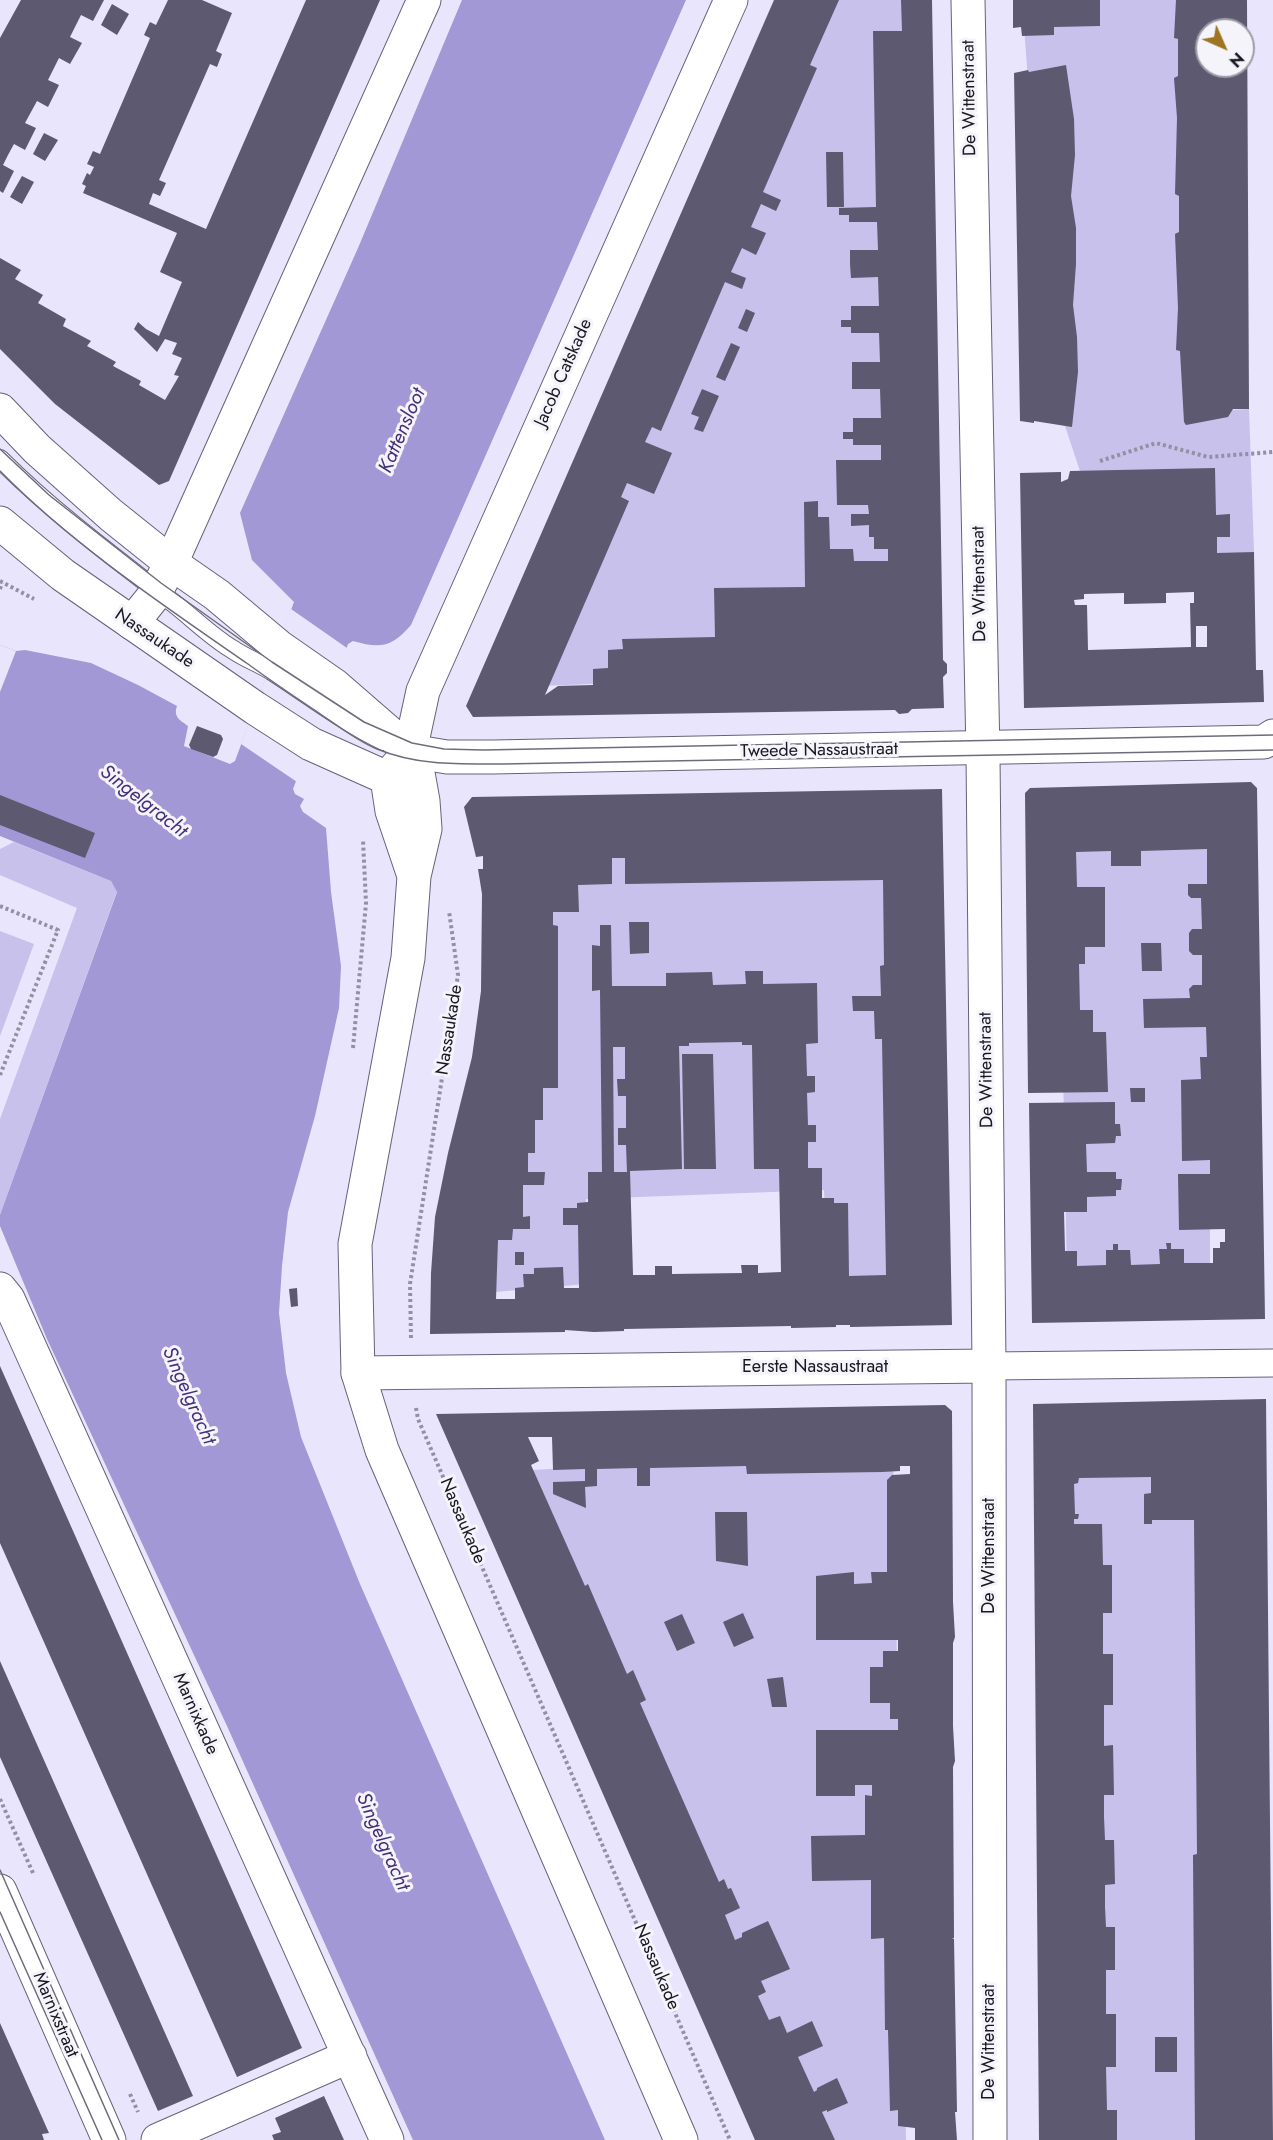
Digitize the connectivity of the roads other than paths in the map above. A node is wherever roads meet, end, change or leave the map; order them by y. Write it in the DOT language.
graph roads {
  1 [pos="424,0"];
  2 [pos="731,0"];
  3 [pos="968,0"];
  4 [pos="0,410"];
  5 [pos="0,459"];
  6 [pos="0,523"];
  7 [pos="164,576"];
  8 [pos="132,623"];
  9 [pos="274,657"];
  10 [pos="1271,742"];
  11 [pos="983,748"];
  12 [pos="410,751"];
  13 [pos="387,778"];
  14 [pos="414,876"];
  15 [pos="0,1289"];
  16 [pos="1273,1363"];
  17 [pos="989,1366"];
  18 [pos="358,1373"];
  19 [pos="0,1891"];
  20 [pos="350,2056"];
  21 [pos="109,2140"];
  22 [pos="158,2140"];
  23 [pos="387,2140"];
  24 [pos="681,2140"];
  25 [pos="990,2140"];
  1 -- 7 [label="street"];
  2 -- 12 [label="street, Jacob Catskade"];
  3 -- 11 [label="street, De Wittenstraat"];
  4 -- 7 [label="street, Nassaukade"];
  5 -- 7 [label="lane, Nassaukade"];
  6 -- 8 [label="street, Nassaukade"];
  7 -- 8 [label="street"];
  7 -- 9 [label="street, Nassaukade"];
  7 -- 9 [label="lane, Nassaukade"];
  8 -- 13 [label="street, Nassaukade"];
  9 -- 12 [label="street, Nassaukade"];
  10 -- 11 [label="street, Tweede Nassaustraat"];
  11 -- 12 [label="street, Tweede Nassaustraat"];
  11 -- 17 [label="street, De Wittenstraat"];
  12 -- 13 [label="street"];
  12 -- 14 [label="street"];
  13 -- 14 [label="street"];
  14 -- 18 [label="street"];
  15 -- 20 [label="street, Marnixkade"];
  16 -- 17 [label="street, Eerste Nassaustraat"];
  17 -- 18 [label="street, Eerste Nassaustraat"];
  17 -- 25 [label="street, De Wittenstraat"];
  18 -- 24 [label="street"];
  19 -- 21 [label="street, Marnixstraat"];
  20 -- 22 [label="street"];
  20 -- 23 [label="street, Marnixkade"];
}
